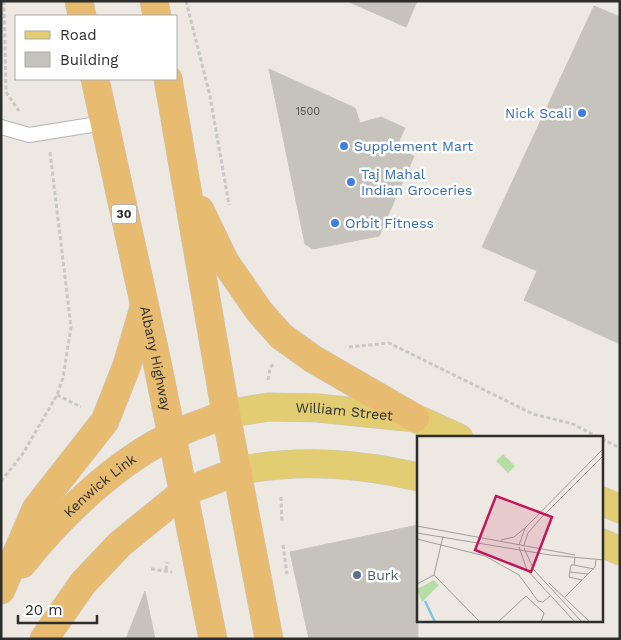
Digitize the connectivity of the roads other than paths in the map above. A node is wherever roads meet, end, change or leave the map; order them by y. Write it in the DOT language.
graph roads {
  1 [pos="79,1"];
  2 [pos="154,1"];
  3 [pos="82,15"];
  4 [pos="157,15"];
  5 [pos="95,80"];
  6 [pos="168,80"];
  7 [pos="104,123"];
  8 [pos="1,127"];
  9 [pos="185,180"];
  10 [pos="144,306"];
  11 [pos="226,414"];
  12 [pos="415,418"];
  13 [pos="172,436"];
  14 [pos="455,436"];
  15 [pos="238,471"];
  16 [pos="417,477"];
  17 [pos="184,492"];
  18 [pos="604,502"];
  19 [pos="620,509"];
  20 [pos="604,544"];
  21 [pos="620,551"];
  22 [pos="1,590"];
  23 [pos="44,639"];
  24 [pos="213,639"];
  25 [pos="269,639"];
  1 -- 3 [label="highway"];
  2 -- 4 [label="highway"];
  5 -- 7 [label="highway, Albany Highway / 30"];
  6 -- 9 [label="highway"];
  7 -- 8 [label="lane"];
  7 -- 10 [label="highway, Albany Highway / 30"];
  9 -- 11 [label="highway"];
  9 -- 12 [label="highway"];
  10 -- 13 [label="highway, Albany Highway / 30"];
  10 -- 22 [label="highway"];
  11 -- 12 [label="main road, William Street"];
  11 -- 13 [label="highway, Kenwick Link"];
  11 -- 15 [label="highway"];
  12 -- 14 [label="main road, William Street"];
  13 -- 17 [label="highway, Albany Highway / 30"];
  13 -- 22 [label="highway, Kenwick Link"];
  15 -- 16 [label="main road"];
  15 -- 17 [label="highway"];
  15 -- 25 [label="highway"];
  17 -- 23 [label="highway"];
  17 -- 24 [label="highway, Albany Highway / 30"];
  18 -- 19 [label="main road"];
  20 -- 21 [label="main road"];
}
